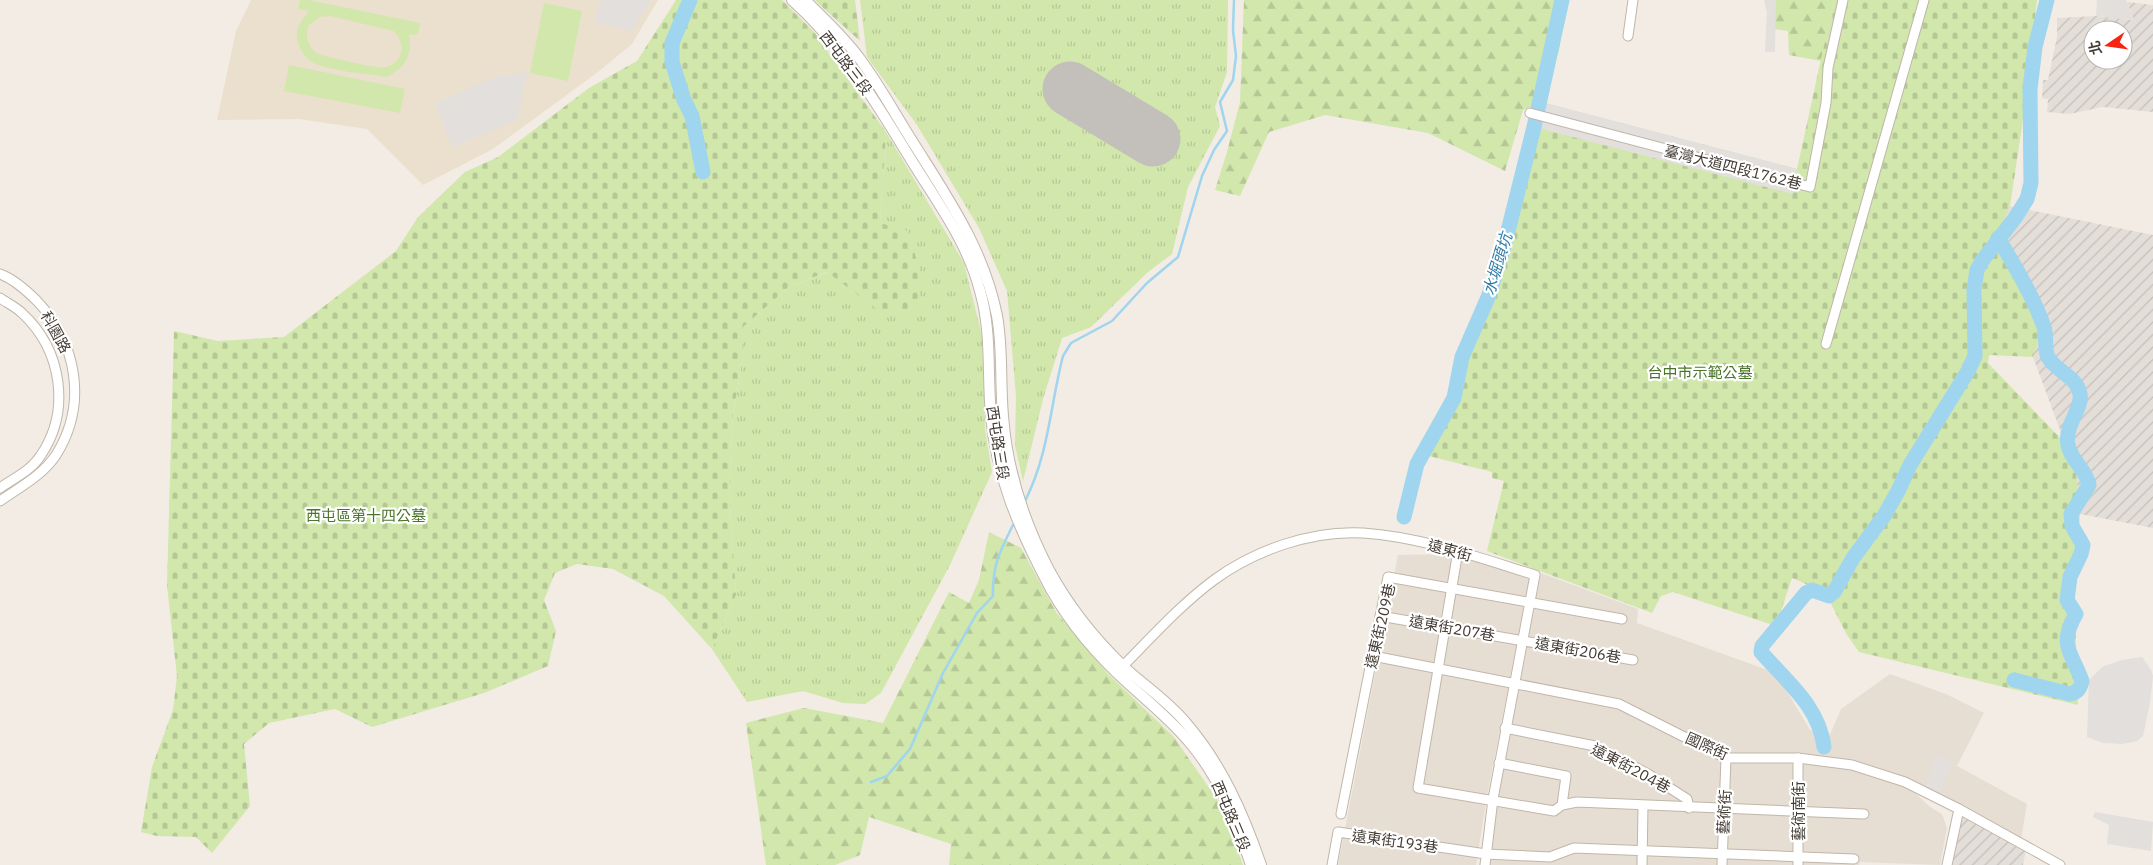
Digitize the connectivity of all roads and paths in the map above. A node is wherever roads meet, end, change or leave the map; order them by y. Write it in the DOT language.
graph roads {
  1 [pos="792,0"];
  2 [pos="805,0"];
  3 [pos="1632,0"];
  4 [pos="1844,0"];
  5 [pos="1924,0"];
  6 [pos="1628,36"];
  7 [pos="1530,113"];
  8 [pos="0,274"];
  9 [pos="0,298"];
  10 [pos="1826,344"];
  11 [pos="0,488"];
  12 [pos="0,500"];
  13 [pos="1458,551"];
  14 [pos="1452,589"];
  15 [pos="1530,602"];
  16 [pos="1380,616"];
  17 [pos="1622,619"];
  18 [pos="1446,626"];
  19 [pos="1522,641"];
  20 [pos="1373,656"];
  21 [pos="1633,660"];
  22 [pos="1119,669"];
  23 [pos="1440,669"];
  24 [pos="1514,683"];
  25 [pos="1506,728"];
  26 [pos="1726,758"];
  27 [pos="1798,758"];
  28 [pos="1499,764"];
  29 [pos="1492,799"];
  30 [pos="1562,805"];
  31 [pos="1643,806"];
  32 [pos="1689,808"];
  33 [pos="1959,809"];
  34 [pos="1724,810"];
  35 [pos="1799,811"];
  36 [pos="1341,814"];
  37 [pos="1864,814"];
  38 [pos="1642,852"];
  39 [pos="1486,854"];
  40 [pos="1722,855"];
  41 [pos="1854,859"];
  42 [pos="1550,861"];
  43 [pos="1798,861"];
  44 [pos="1251,865"];
  45 [pos="1261,865"];
  46 [pos="1332,865"];
  47 [pos="1485,865"];
  48 [pos="1642,865"];
  49 [pos="1722,865"];
  50 [pos="1947,865"];
  51 [pos="2060,865"];
  1 -- 22 [label="street, 西屯路三段"];
  2 -- 22 [label="street, 西屯路三段"];
  3 -- 6 [label="street"];
  4 -- 7 [label="street, 臺灣大道四段1762巷"];
  5 -- 10 [label="street"];
  8 -- 12 [label="street, 科園路"];
  9 -- 11 [label="street, 科園路"];
  13 -- 14 [label="street"];
  13 -- 15 [label="street, 遠東街"];
  13 -- 22 [label="street, 遠東街"];
  14 -- 15 [label="street, 遠東街209巷"];
  14 -- 16 [label="street, 遠東街209巷"];
  14 -- 18 [label="street"];
  15 -- 17 [label="street, 遠東街209巷"];
  15 -- 19 [label="street, 遠東街"];
  16 -- 18 [label="street, 遠東街207巷"];
  16 -- 20 [label="street, 遠東街209巷"];
  18 -- 19 [label="street, 遠東街207巷"];
  18 -- 23 [label="street"];
  19 -- 21 [label="street, 遠東街206巷"];
  19 -- 24 [label="street, 遠東街"];
  20 -- 23 [label="street, 國際街"];
  20 -- 36 [label="street, 遠東街209巷"];
  22 -- 44 [label="street, 西屯路三段"];
  22 -- 45 [label="street, 西屯路三段"];
  23 -- 24 [label="street, 國際街"];
  23 -- 29 [label="street"];
  24 -- 25 [label="street, 遠東街"];
  24 -- 26 [label="street, 國際街"];
  25 -- 28 [label="street, 遠東街"];
  25 -- 32 [label="street, 遠東街204巷"];
  26 -- 27 [label="street, 國際街"];
  26 -- 34 [label="street, 藝術街"];
  27 -- 33 [label="street, 國際街"];
  27 -- 35 [label="street, 藝術南街"];
  28 -- 29 [label="street, 遠東街"];
  28 -- 30 [label="street"];
  29 -- 30 [label="street"];
  29 -- 39 [label="street, 遠東街"];
  30 -- 31 [label="street"];
  31 -- 32 [label="street"];
  31 -- 38 [label="street"];
  32 -- 34 [label="street"];
  33 -- 50 [label="street"];
  33 -- 51 [label="street, 國際街"];
  34 -- 35 [label="street"];
  34 -- 40 [label="street, 藝術街"];
  35 -- 37 [label="street"];
  35 -- 43 [label="street, 藝術南街"];
  38 -- 40 [label="street"];
  38 -- 42 [label="street"];
  38 -- 48 [label="street"];
  39 -- 42 [label="street"];
  39 -- 46 [label="street, 遠東街193巷"];
  39 -- 47 [label="street, 遠東街"];
  40 -- 43 [label="street"];
  40 -- 49 [label="street, 藝術街"];
  41 -- 43 [label="street"];
}
